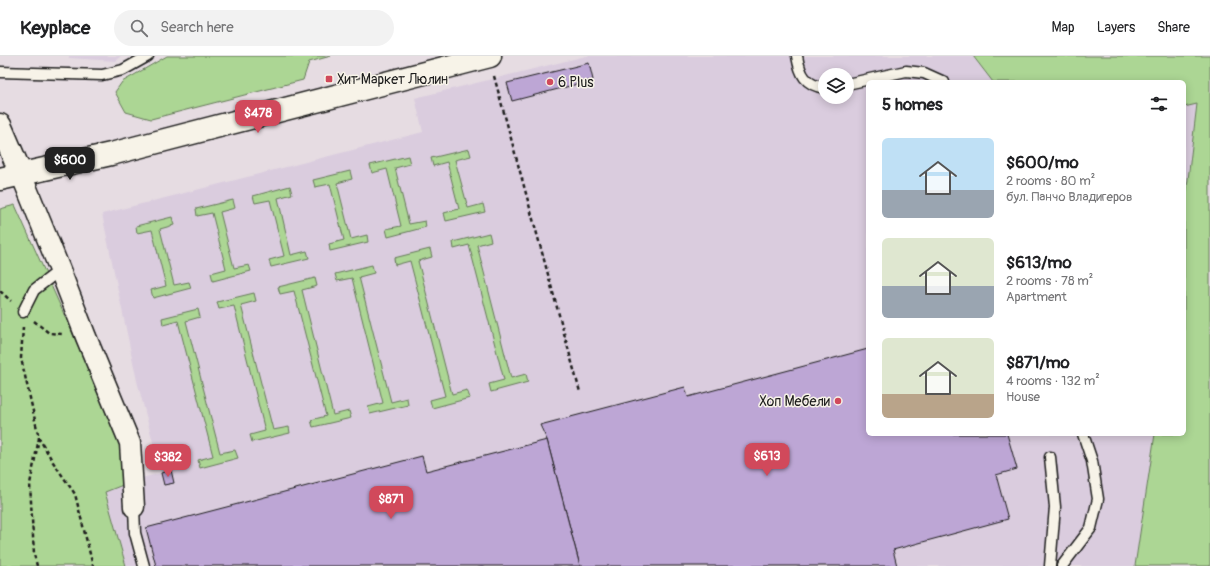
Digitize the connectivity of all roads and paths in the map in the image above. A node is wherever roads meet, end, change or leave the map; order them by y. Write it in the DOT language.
graph roads {
  1 [pos="148,56"];
  2 [pos="797,56"];
  3 [pos="491,62"];
  4 [pos="0,72"];
  5 [pos="940,80"];
  6 [pos="854,82"];
  7 [pos="818,87"];
  8 [pos="0,125"];
  9 [pos="10,176"];
  10 [pos="60,270"];
  11 [pos="0,291"];
  12 [pos="23,312"];
  13 [pos="86,337"];
  14 [pos="580,392"];
  15 [pos="1084,436"];
  16 [pos="40,438"];
  17 [pos="1050,457"];
  18 [pos="134,507"];
  19 [pos="38,566"];
  20 [pos="93,566"];
  21 [pos="144,566"];
  22 [pos="1050,566"];
  23 [pos="1062,566"];
  1 -- 4 [label="lane"];
  2 -- 7 [label="lane"];
  3 -- 9 [label="street"];
  3 -- 14 [label="path"];
  5 -- 6 [label="lane"];
  8 -- 9 [label="street"];
  9 -- 10 [label="street"];
  10 -- 12 [label="lane"];
  10 -- 13 [label="street"];
  11 -- 12 [label="path"];
  12 -- 13 [label="path"];
  12 -- 16 [label="path"];
  13 -- 18 [label="street"];
  15 -- 23 [label="lane"];
  16 -- 19 [label="path"];
  16 -- 20 [label="path"];
  17 -- 22 [label="lane"];
  18 -- 21 [label="lane"];
}
